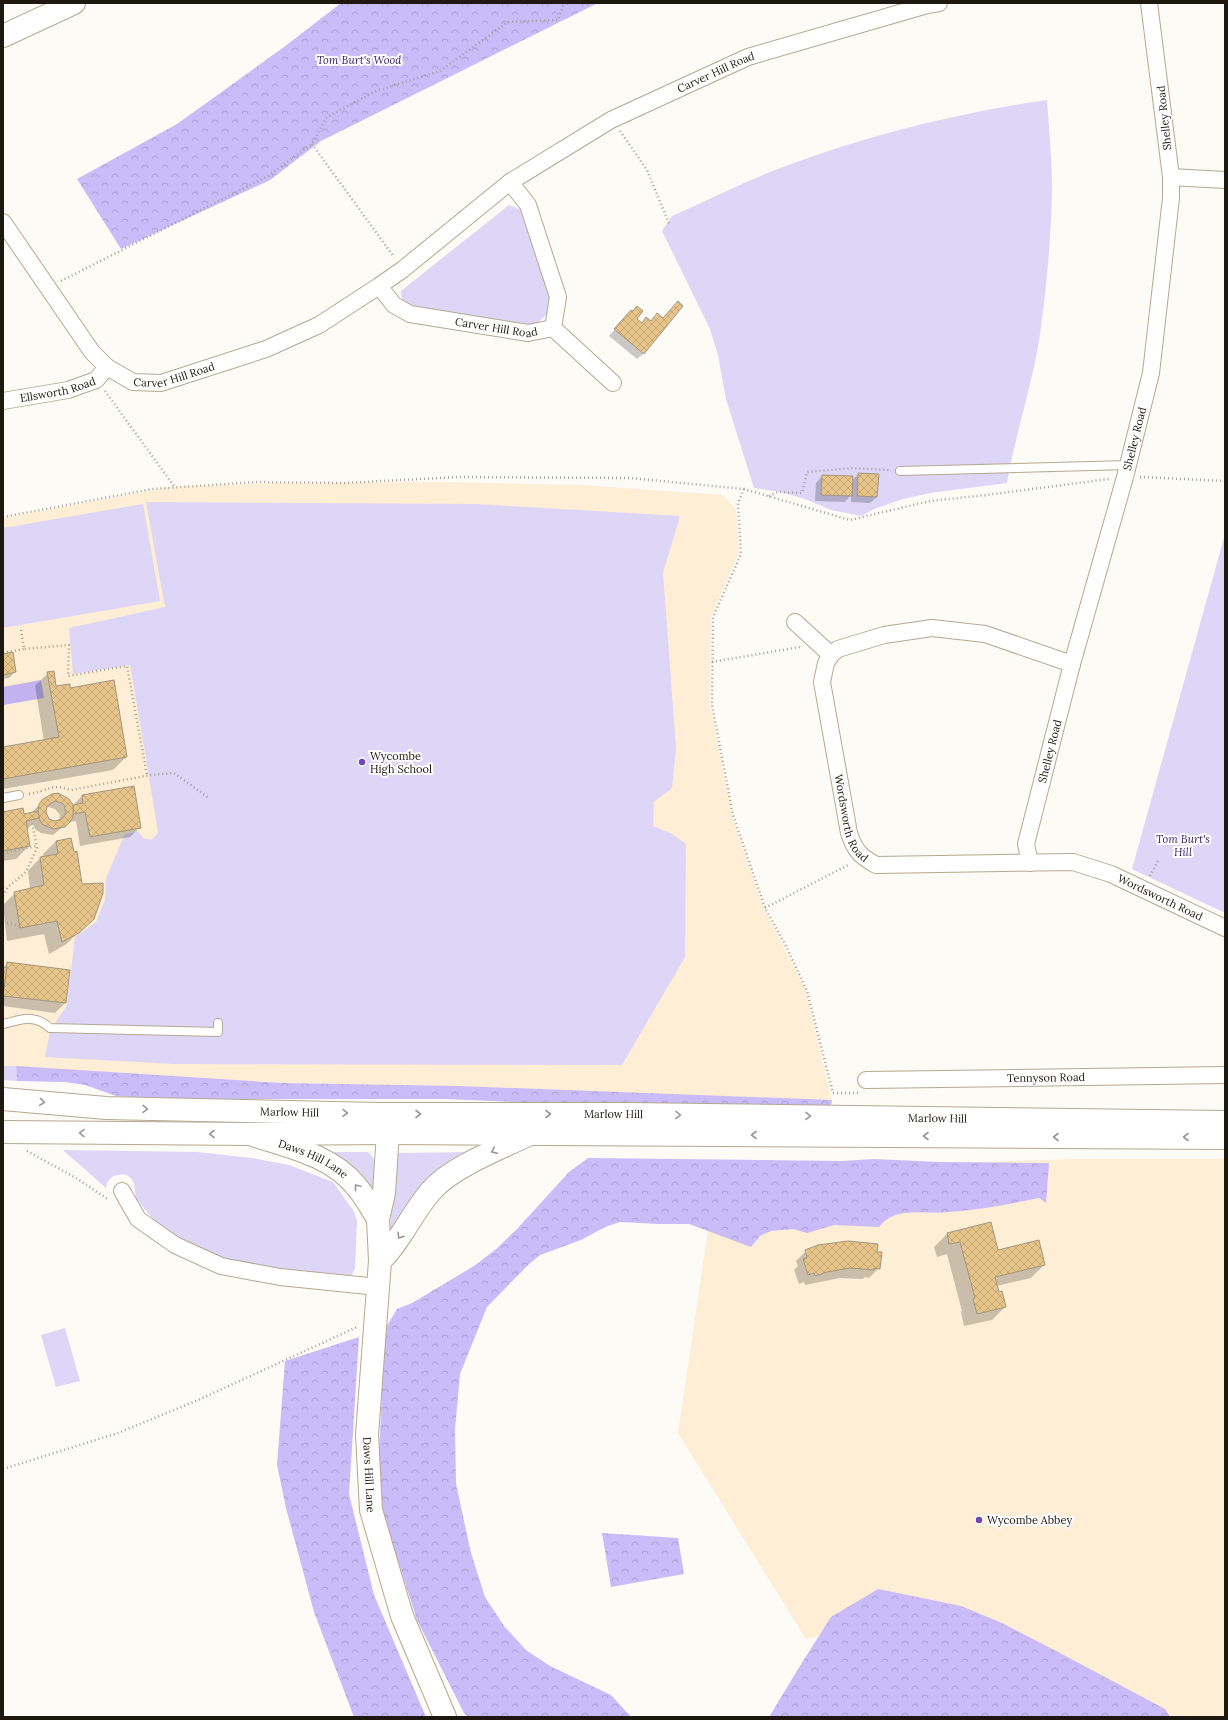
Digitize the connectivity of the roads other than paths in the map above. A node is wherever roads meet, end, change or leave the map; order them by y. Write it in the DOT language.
graph roads {
  1 [pos="74,3"];
  2 [pos="939,3"];
  3 [pos="1149,3"];
  4 [pos="3,36"];
  5 [pos="1171,177"];
  6 [pos="1225,180"];
  7 [pos="510,182"];
  8 [pos="3,222"];
  9 [pos="379,286"];
  10 [pos="553,328"];
  11 [pos="107,367"];
  12 [pos="613,383"];
  13 [pos="3,402"];
  14 [pos="900,471"];
  15 [pos="1126,471"];
  16 [pos="795,622"];
  17 [pos="831,655"];
  18 [pos="1072,664"];
  19 [pos="23,795"];
  20 [pos="3,798"];
  21 [pos="1030,863"];
  22 [pos="1225,928"];
  23 [pos="218,1023"];
  24 [pos="3,1024"];
  25 [pos="1225,1075"];
  26 [pos="866,1080"];
  27 [pos="3,1099"];
  28 [pos="1225,1122"];
  29 [pos="383,1123"];
  30 [pos="3,1132"];
  31 [pos="251,1134"];
  32 [pos="530,1134"];
  33 [pos="1225,1138"];
  34 [pos="117,1197"];
  35 [pos="378,1219"];
  36 [pos="380,1261"];
  37 [pos="378,1287"];
  38 [pos="445,1717"];
  1 -- 4 [label="main road"];
  2 -- 7 [label="street, Carver Hill Road"];
  3 -- 5 [label="street, Shelley Road"];
  5 -- 6 [label="street"];
  5 -- 15 [label="street, Shelley Road"];
  7 -- 9 [label="street, Carver Hill Road"];
  7 -- 10 [label="street, Carver Hill Road"];
  8 -- 11 [label="street, Carver Hill Road"];
  9 -- 10 [label="street, Carver Hill Road"];
  9 -- 11 [label="street, Carver Hill Road"];
  10 -- 12 [label="street, Carver Hill Road"];
  11 -- 13 [label="street, Ellsworth Road"];
  14 -- 15 [label="lane"];
  15 -- 18 [label="street, Shelley Road"];
  16 -- 17 [label="street"];
  17 -- 18 [label="street"];
  17 -- 21 [label="street, Wordsworth Road"];
  18 -- 21 [label="street, Shelley Road"];
  19 -- 20 [label="lane"];
  21 -- 22 [label="street, Wordsworth Road"];
  23 -- 24 [label="lane"];
  25 -- 26 [label="street, Tennyson Road"];
  27 -- 29 [label="main road, Marlow Hill, one-way"];
  29 -- 28 [label="main road, Marlow Hill, one-way"];
  29 -- 31 [label="main road, Marlow Hill"];
  29 -- 32 [label="main road, Marlow Hill"];
  29 -- 35 [label="main road, Daws Hill Lane"];
  31 -- 30 [label="main road, Marlow Hill, one-way"];
  35 -- 31 [label="main road, Daws Hill Lane, one-way"];
  33 -- 32 [label="main road, Marlow Hill, one-way"];
  32 -- 36 [label="main road, one-way"];
  34 -- 37 [label="street"];
  35 -- 36 [label="main road, Daws Hill Lane"];
  36 -- 37 [label="main road, Daws Hill Lane"];
  37 -- 38 [label="main road, Daws Hill Lane"];
}
